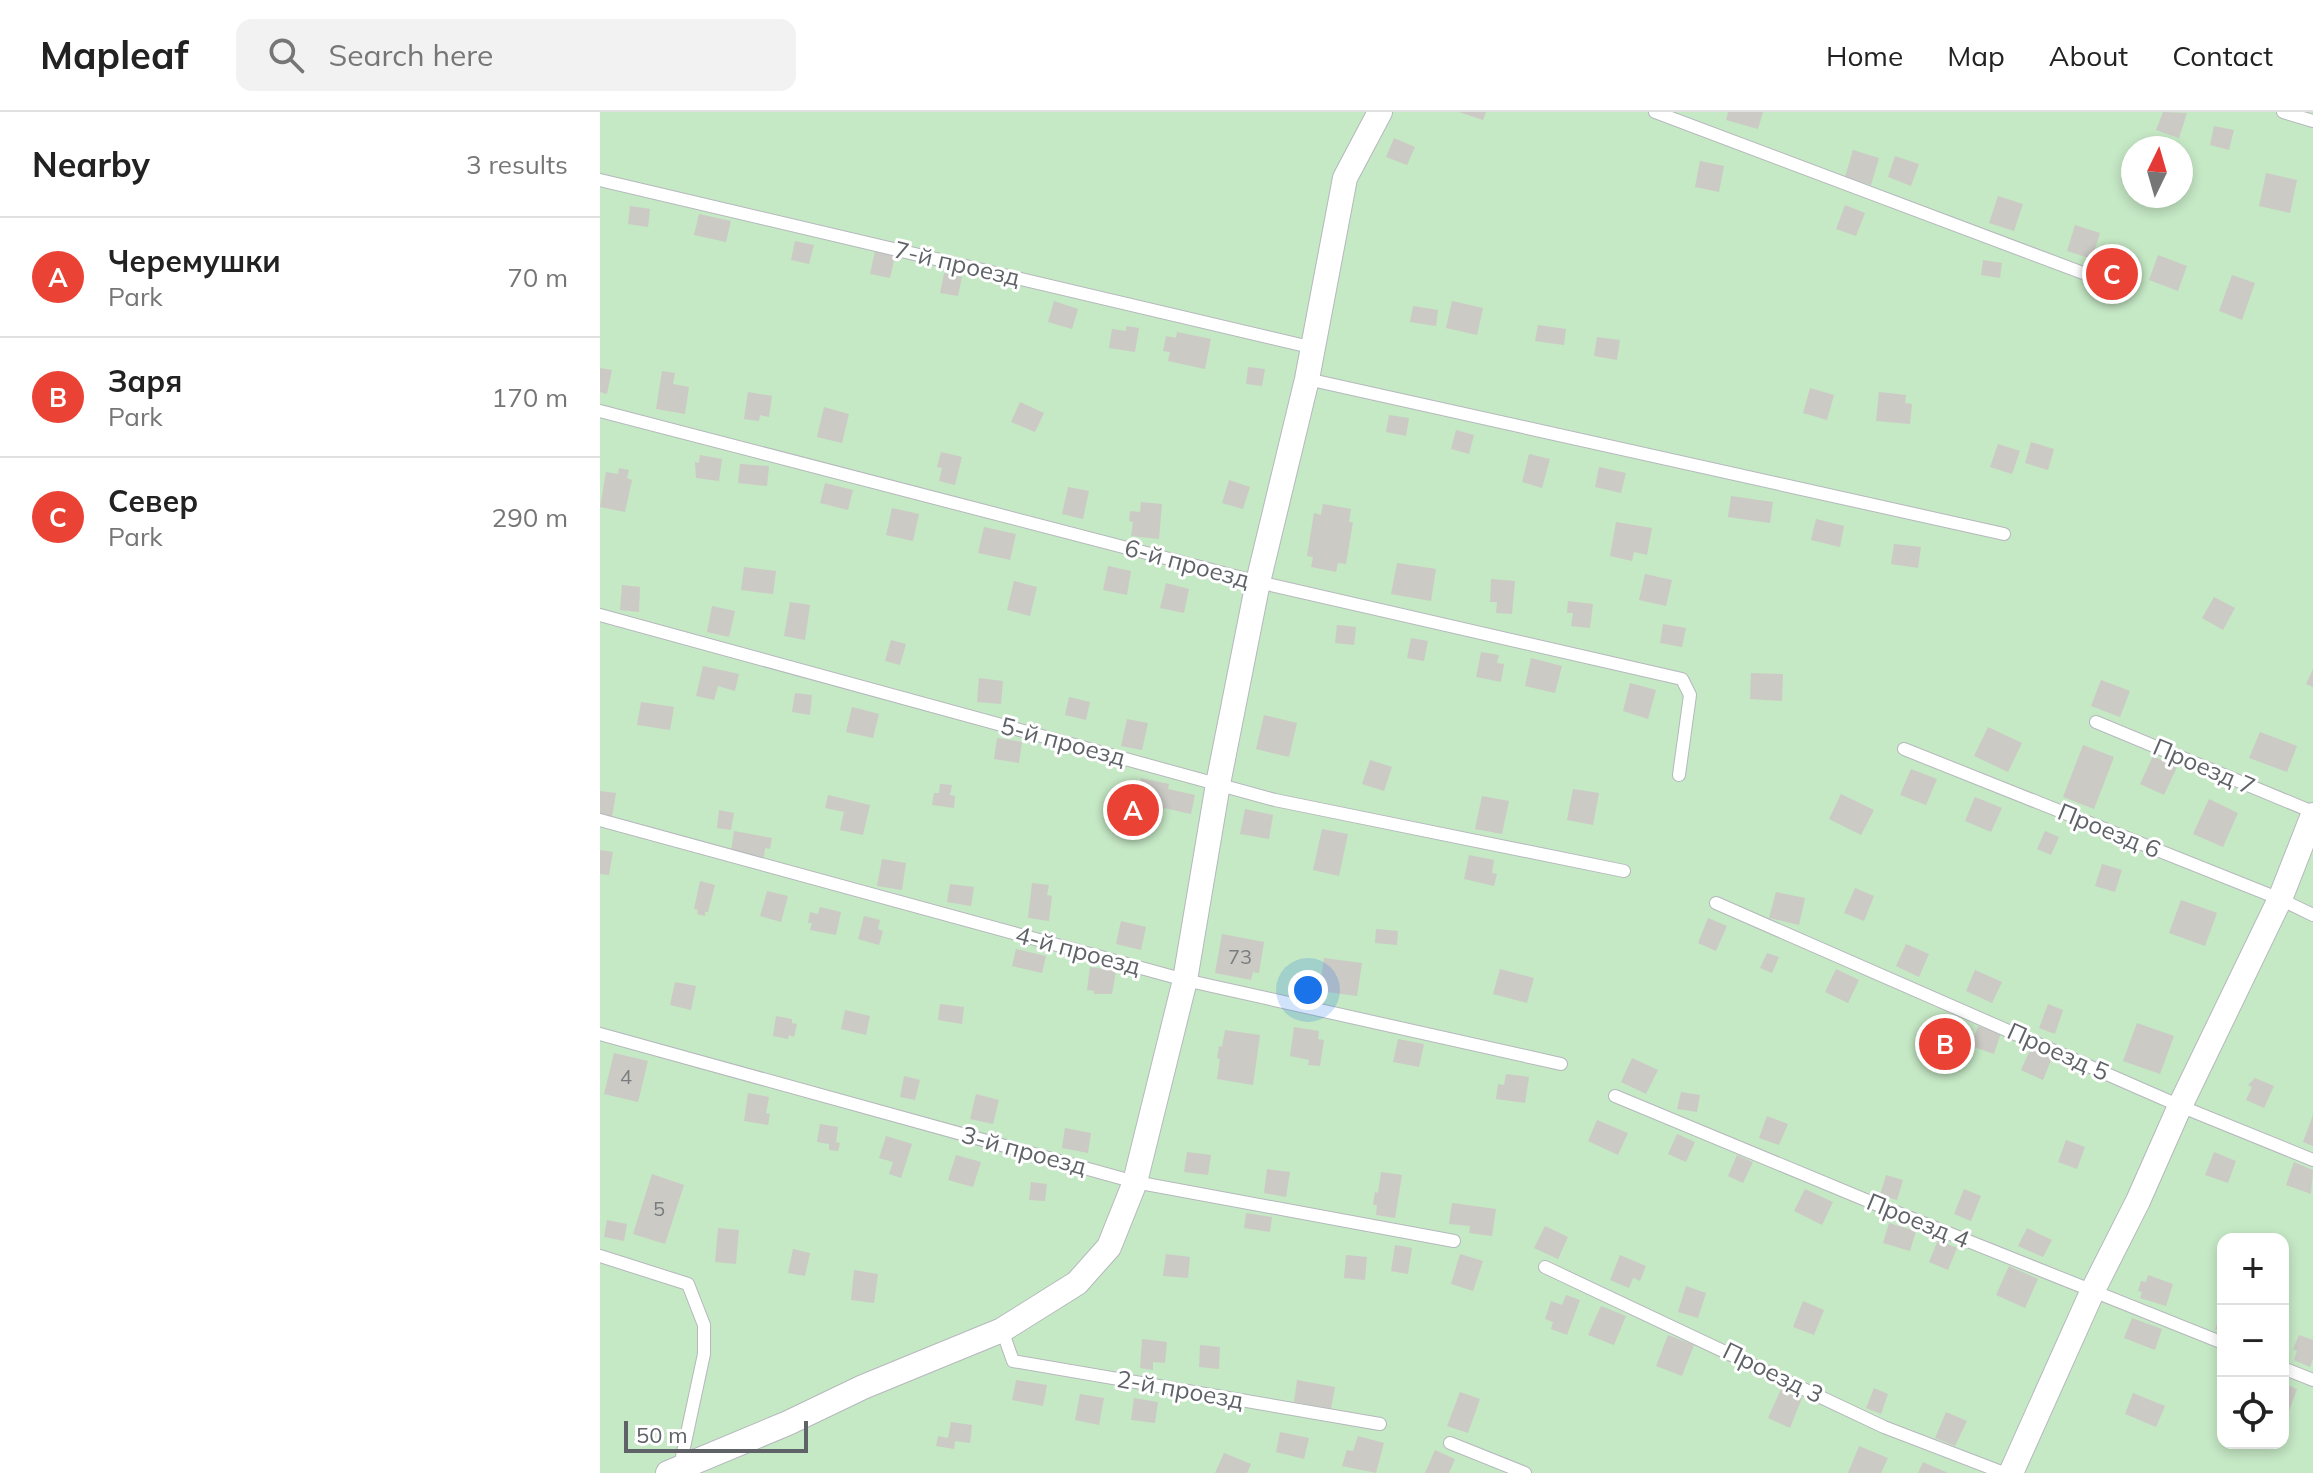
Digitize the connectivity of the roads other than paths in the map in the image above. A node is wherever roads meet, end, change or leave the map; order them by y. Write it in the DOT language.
graph roads {
  1 [pos="1380,112"];
  2 [pos="1655,112"];
  3 [pos="2283,112"];
  4 [pos="2313,121"];
  5 [pos="600,180"];
  6 [pos="2107,282"];
  7 [pos="1314,348"];
  8 [pos="1307,379"];
  9 [pos="600,411"];
  10 [pos="2004,534"];
  11 [pos="1258,582"];
  12 [pos="600,615"];
  13 [pos="2096,722"];
  14 [pos="1904,749"];
  15 [pos="1679,775"];
  16 [pos="1218,784"];
  17 [pos="2313,814"];
  18 [pos="600,820"];
  19 [pos="1624,871"];
  20 [pos="2280,899"];
  21 [pos="1716,903"];
  22 [pos="2313,915"];
  23 [pos="1185,980"];
  24 [pos="600,1034"];
  25 [pos="1561,1064"];
  26 [pos="1615,1096"];
  27 [pos="2180,1106"];
  28 [pos="2313,1160"];
  29 [pos="1135,1182"];
  30 [pos="1454,1241"];
  31 [pos="600,1256"];
  32 [pos="1545,1267"];
  33 [pos="2093,1290"];
  34 [pos="1002,1330"];
  35 [pos="2217,1341"];
  36 [pos="2289,1370"];
  37 [pos="2313,1380"];
  38 [pos="1380,1424"];
  39 [pos="1450,1443"];
  40 [pos="674,1470"];
  41 [pos="1525,1473"];
  42 [pos="2004,1473"];
  43 [pos="2011,1473"];
  1 -- 7 [label="street"];
  2 -- 6 [label="lane"];
  3 -- 4 [label="lane"];
  5 -- 7 [label="lane, 7-й проезд"];
  7 -- 8 [label="street"];
  8 -- 10 [label="lane"];
  8 -- 11 [label="street"];
  9 -- 11 [label="lane, 6-й проезд"];
  11 -- 15 [label="lane, 6-й проезд"];
  11 -- 16 [label="street"];
  12 -- 16 [label="lane, 5-й проезд"];
  13 -- 17 [label="lane, Проезд 7"];
  14 -- 20 [label="lane, Проезд 6"];
  16 -- 19 [label="lane, 5-й проезд"];
  16 -- 23 [label="street"];
  17 -- 20 [label="street"];
  18 -- 23 [label="lane, 4-й проезд"];
  20 -- 22 [label="lane, Проезд 6"];
  20 -- 27 [label="street"];
  21 -- 27 [label="lane, Проезд 5"];
  23 -- 25 [label="lane, 4-й проезд"];
  23 -- 29 [label="street"];
  24 -- 29 [label="lane, 3-й проезд"];
  26 -- 33 [label="lane, Проезд 4"];
  27 -- 28 [label="lane, Проезд 5"];
  27 -- 33 [label="street"];
  29 -- 30 [label="lane, 3-й проезд"];
  29 -- 34 [label="street"];
  31 -- 40 [label="lane"];
  32 -- 42 [label="lane, Проезд 3"];
  33 -- 35 [label="lane, Проезд 4"];
  33 -- 43 [label="street"];
  34 -- 38 [label="lane, 2-й проезд"];
  34 -- 40 [label="street"];
  36 -- 37 [label="lane"];
  39 -- 41 [label="lane"];
}
